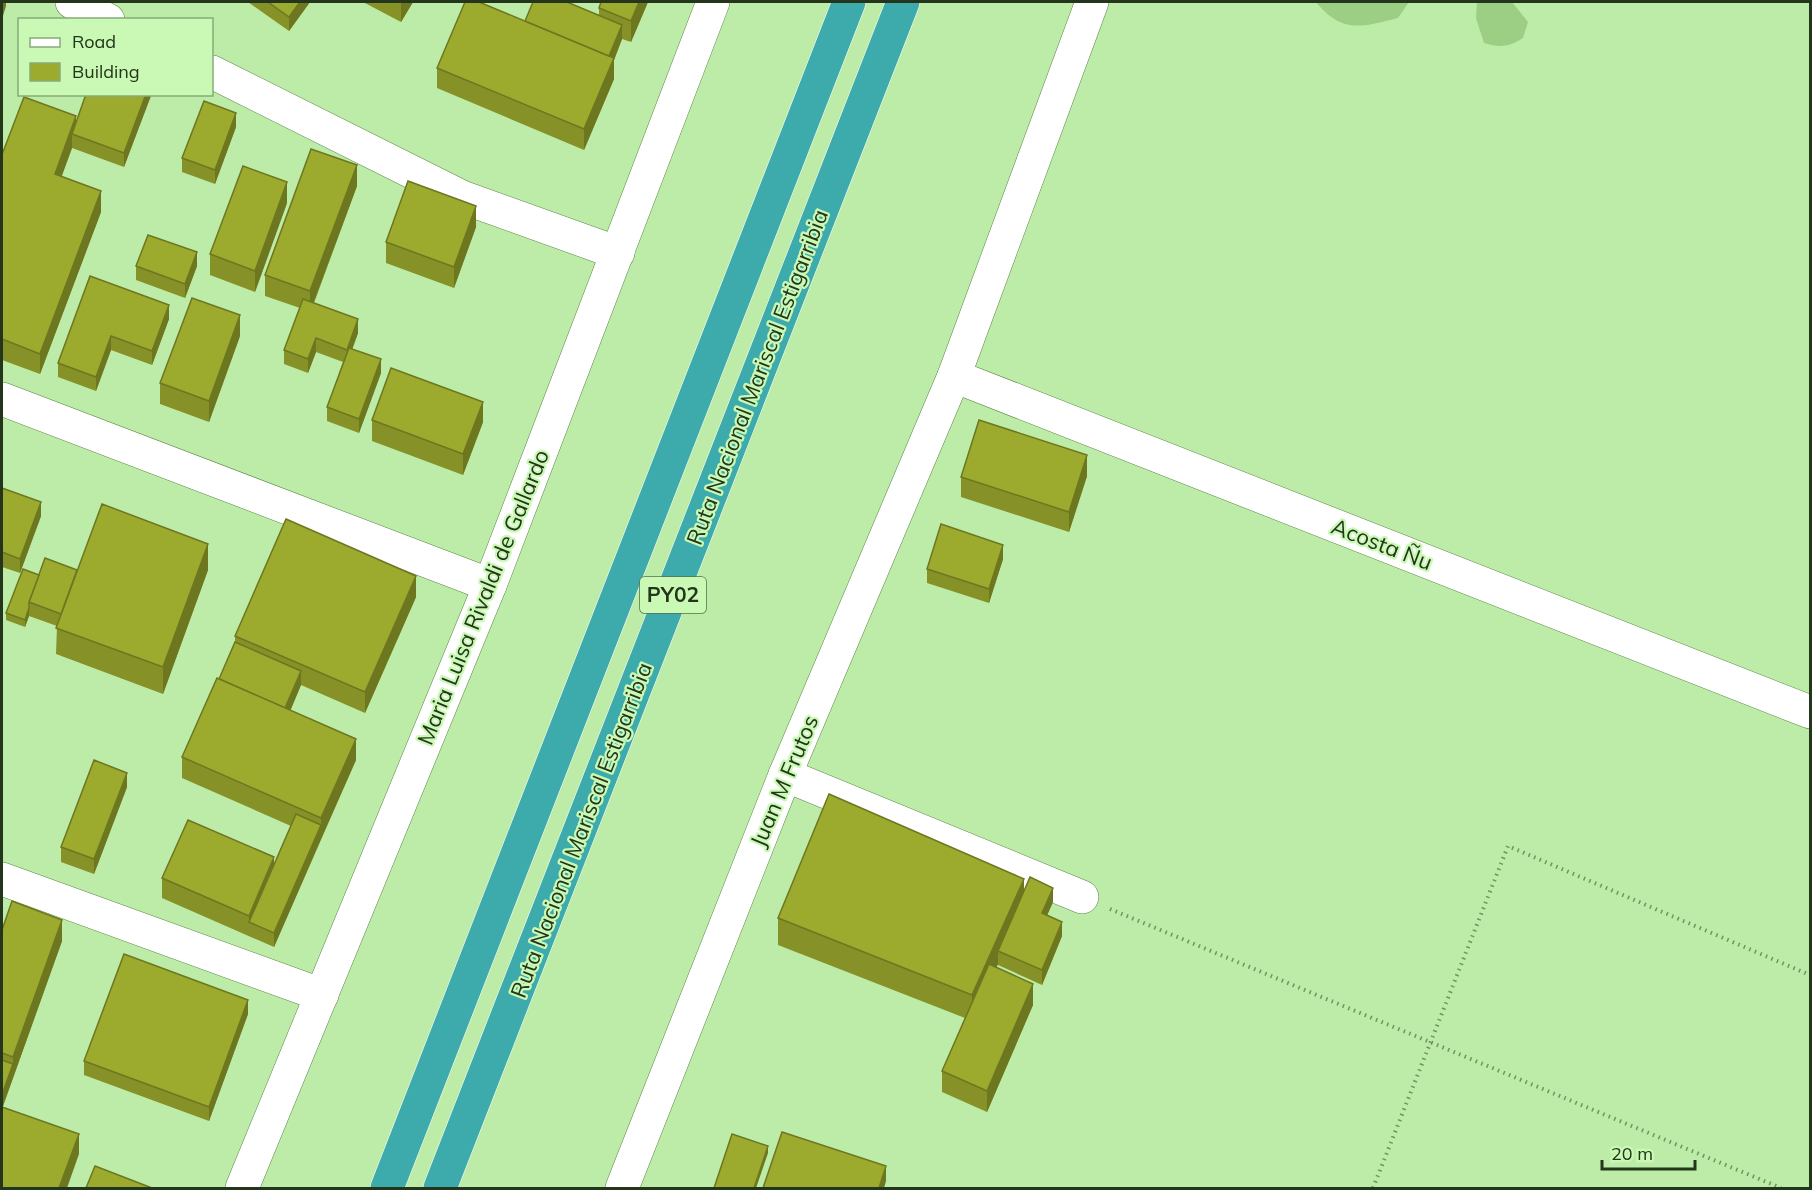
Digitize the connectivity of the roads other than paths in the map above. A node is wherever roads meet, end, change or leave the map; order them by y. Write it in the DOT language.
graph roads {
  1 [pos="72,2"];
  2 [pos="713,2"];
  3 [pos="849,2"];
  4 [pos="903,2"];
  5 [pos="1092,2"];
  6 [pos="104,18"];
  7 [pos="213,72"];
  8 [pos="618,253"];
  9 [pos="954,376"];
  10 [pos="2,399"];
  11 [pos="490,585"];
  12 [pos="1810,712"];
  13 [pos="785,775"];
  14 [pos="2,879"];
  15 [pos="1082,897"];
  16 [pos="322,995"];
  17 [pos="627,1186"];
  18 [pos="242,1188"];
  19 [pos="387,1188"];
  20 [pos="440,1188"];
  1 -- 6 [label="street"];
  2 -- 8 [label="street, Maria Luisa Rivaldi de Gallardo"];
  3 -- 19 [label="highway, PY02"];
  4 -- 20 [label="highway, Ruta Nacional Mariscal Estigarribia / PY02"];
  5 -- 9 [label="street, Juan M Frutos"];
  7 -- 8 [label="street"];
  8 -- 11 [label="street, Maria Luisa Rivaldi de Gallardo"];
  9 -- 12 [label="street, Acosta Ñu"];
  9 -- 13 [label="street, Juan M Frutos"];
  10 -- 11 [label="street"];
  11 -- 16 [label="street, Maria Luisa Rivaldi de Gallardo"];
  13 -- 15 [label="street"];
  13 -- 17 [label="street, Juan M Frutos"];
  14 -- 16 [label="street"];
  16 -- 18 [label="street, Maria Luisa Rivaldi de Gallardo"];
}
